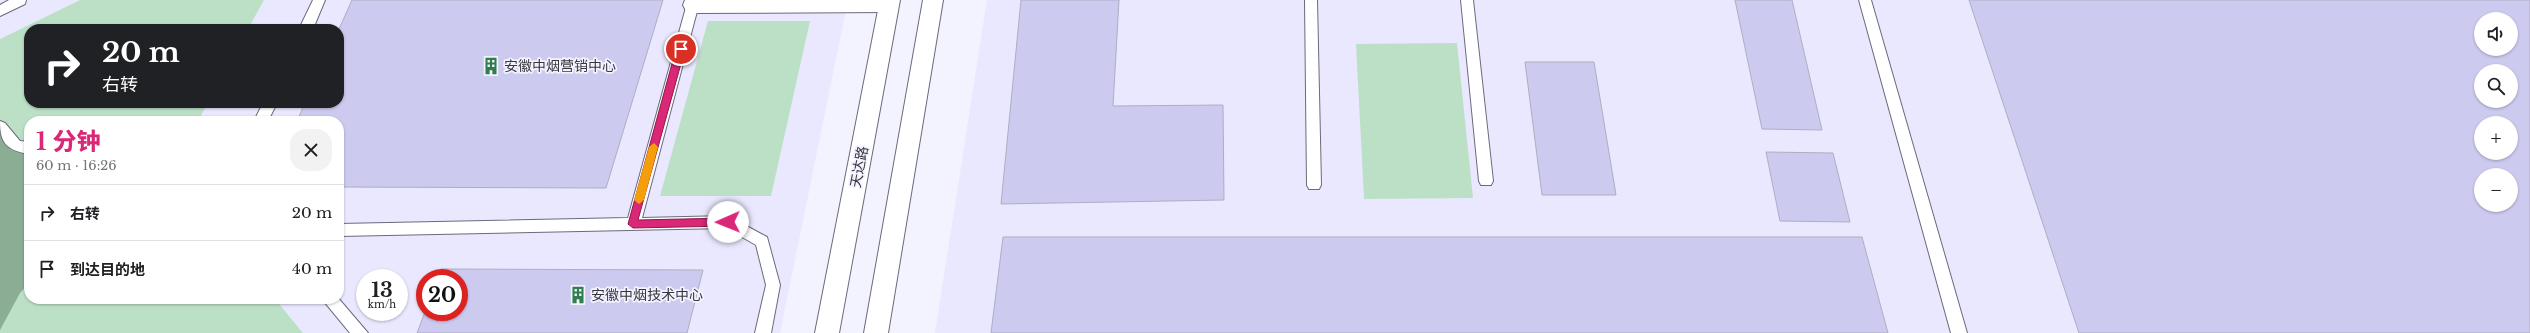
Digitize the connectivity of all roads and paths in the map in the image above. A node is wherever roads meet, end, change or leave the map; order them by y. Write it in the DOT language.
graph roads {
  1 [pos="20,0"];
  2 [pos="320,0"];
  3 [pos="933,0"];
  4 [pos="1311,0"];
  5 [pos="1467,0"];
  6 [pos="1865,0"];
  7 [pos="890,2"];
  8 [pos="693,3"];
  9 [pos="0,11"];
  10 [pos="308,24"];
  11 [pos="0,128"];
  12 [pos="24,147"];
  13 [pos="1486,181"];
  14 [pos="1314,185"];
  15 [pos="633,224"];
  16 [pos="344,230"];
  17 [pos="334,304"];
  18 [pos="360,333"];
  19 [pos="763,333"];
  20 [pos="827,333"];
  21 [pos="876,333"];
  22 [pos="1959,333"];
  1 -- 9 [label="lane"];
  2 -- 10 [label="lane"];
  3 -- 21 [label="street"];
  4 -- 14 [label="lane"];
  5 -- 13 [label="lane"];
  6 -- 22 [label="lane"];
  7 -- 8 [label="street"];
  7 -- 20 [label="street, 天达路"];
  8 -- 15 [label="lane"];
  11 -- 12 [label="lane"];
  15 -- 16 [label="lane"];
  15 -- 19 [label="lane"];
  17 -- 18 [label="lane"];
}
